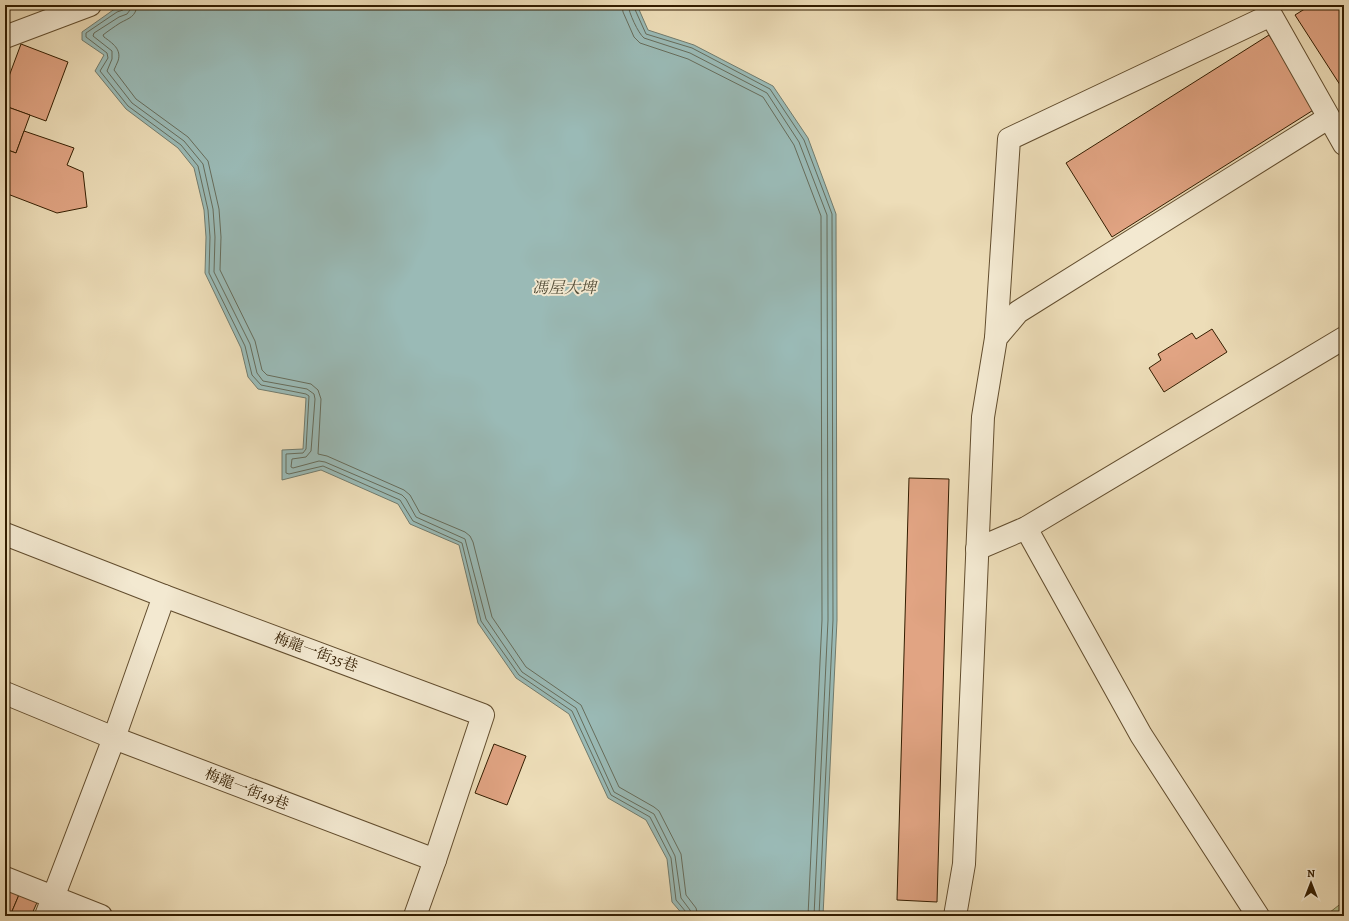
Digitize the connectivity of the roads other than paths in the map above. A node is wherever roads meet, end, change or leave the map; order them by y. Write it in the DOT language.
graph roads {
  1 [pos="90,5"];
  2 [pos="5,37"];
  3 [pos="1328,118"];
  4 [pos="1344,144"];
  5 [pos="996,338"];
  6 [pos="1344,338"];
  7 [pos="1026,528"];
  8 [pos="5,534"];
  9 [pos="977,549"];
  10 [pos="164,596"];
  11 [pos="5,693"];
  12 [pos="114,738"];
  13 [pos="435,860"];
  14 [pos="5,878"];
  15 [pos="50,907"];
  16 [pos="101,916"];
  17 [pos="414,916"];
  18 [pos="955,916"];
  19 [pos="1258,916"];
  1 -- 2 [label="street"];
  3 -- 4 [label="street"];
  3 -- 5 [label="street"];
  3 -- 5 [label="street"];
  5 -- 9 [label="street"];
  6 -- 7 [label="street"];
  7 -- 9 [label="street"];
  7 -- 19 [label="street"];
  8 -- 10 [label="street, 梅龍一街35巷"];
  9 -- 18 [label="street"];
  10 -- 12 [label="street"];
  10 -- 13 [label="street, 梅龍一街35巷"];
  11 -- 12 [label="street, 梅龍一街49巷"];
  12 -- 13 [label="street, 梅龍一街49巷"];
  12 -- 15 [label="street"];
  13 -- 17 [label="street"];
  14 -- 15 [label="street"];
  15 -- 16 [label="street"];
}
